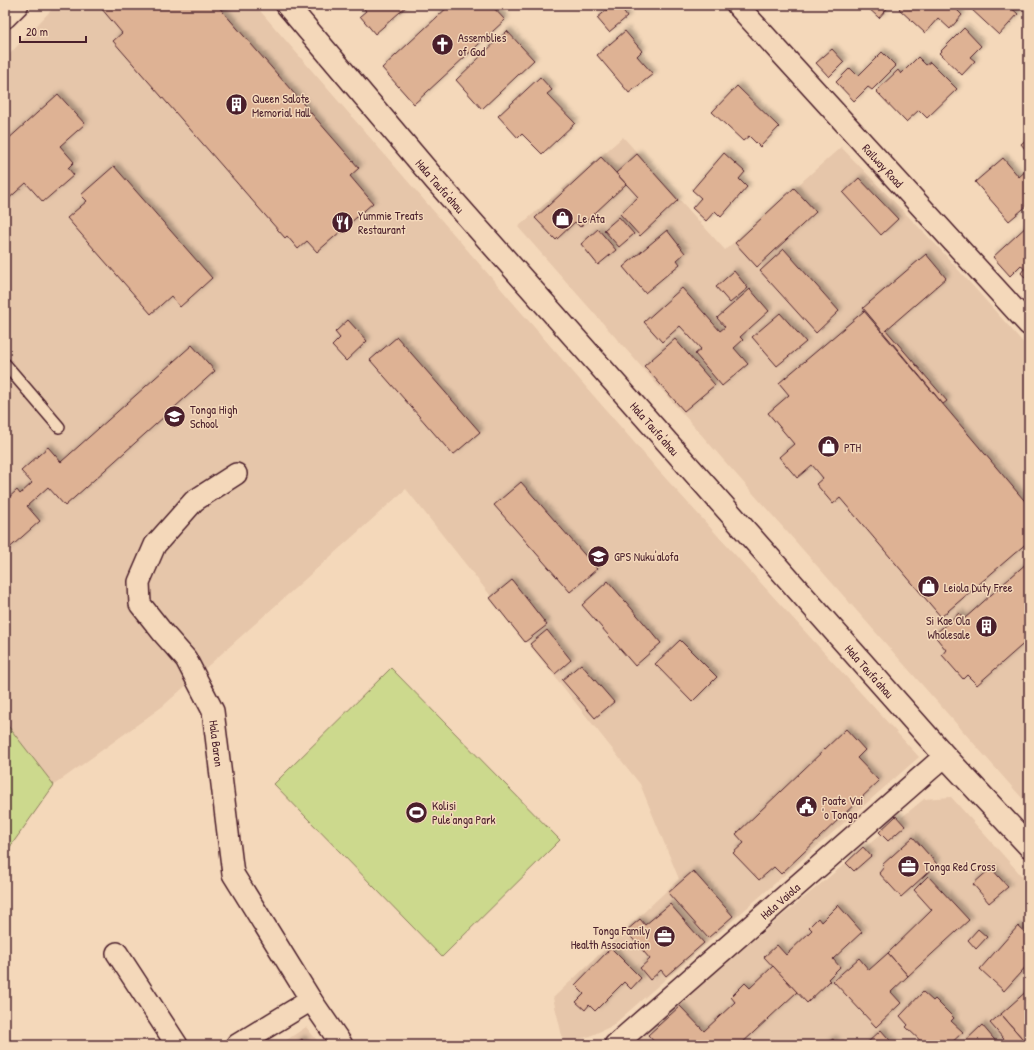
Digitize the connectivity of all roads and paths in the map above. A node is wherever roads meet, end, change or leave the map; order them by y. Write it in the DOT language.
graph roads {
  1 [pos="17,5"];
  2 [pos="287,5"];
  3 [pos="737,5"];
  4 [pos="5,17"];
  5 [pos="1029,325"];
  6 [pos="5,364"];
  7 [pos="59,427"];
  8 [pos="236,474"];
  9 [pos="946,756"];
  10 [pos="1029,846"];
  11 [pos="117,953"];
  12 [pos="311,1000"];
  13 [pos="178,1045"];
  14 [pos="237,1045"];
  15 [pos="342,1045"];
  16 [pos="615,1045"];
  1 -- 4 [label="main road"];
  2 -- 9 [label="main road, Hala Taufa'ahau"];
  3 -- 5 [label="street, Railway Road"];
  6 -- 7 [label="lane"];
  8 -- 12 [label="street, Hala Baron"];
  9 -- 10 [label="main road, Hala Taufa'ahau"];
  9 -- 16 [label="street, Hala Vaiola"];
  11 -- 13 [label="street"];
  12 -- 14 [label="street"];
  12 -- 15 [label="street, Hala Baron"];
}
